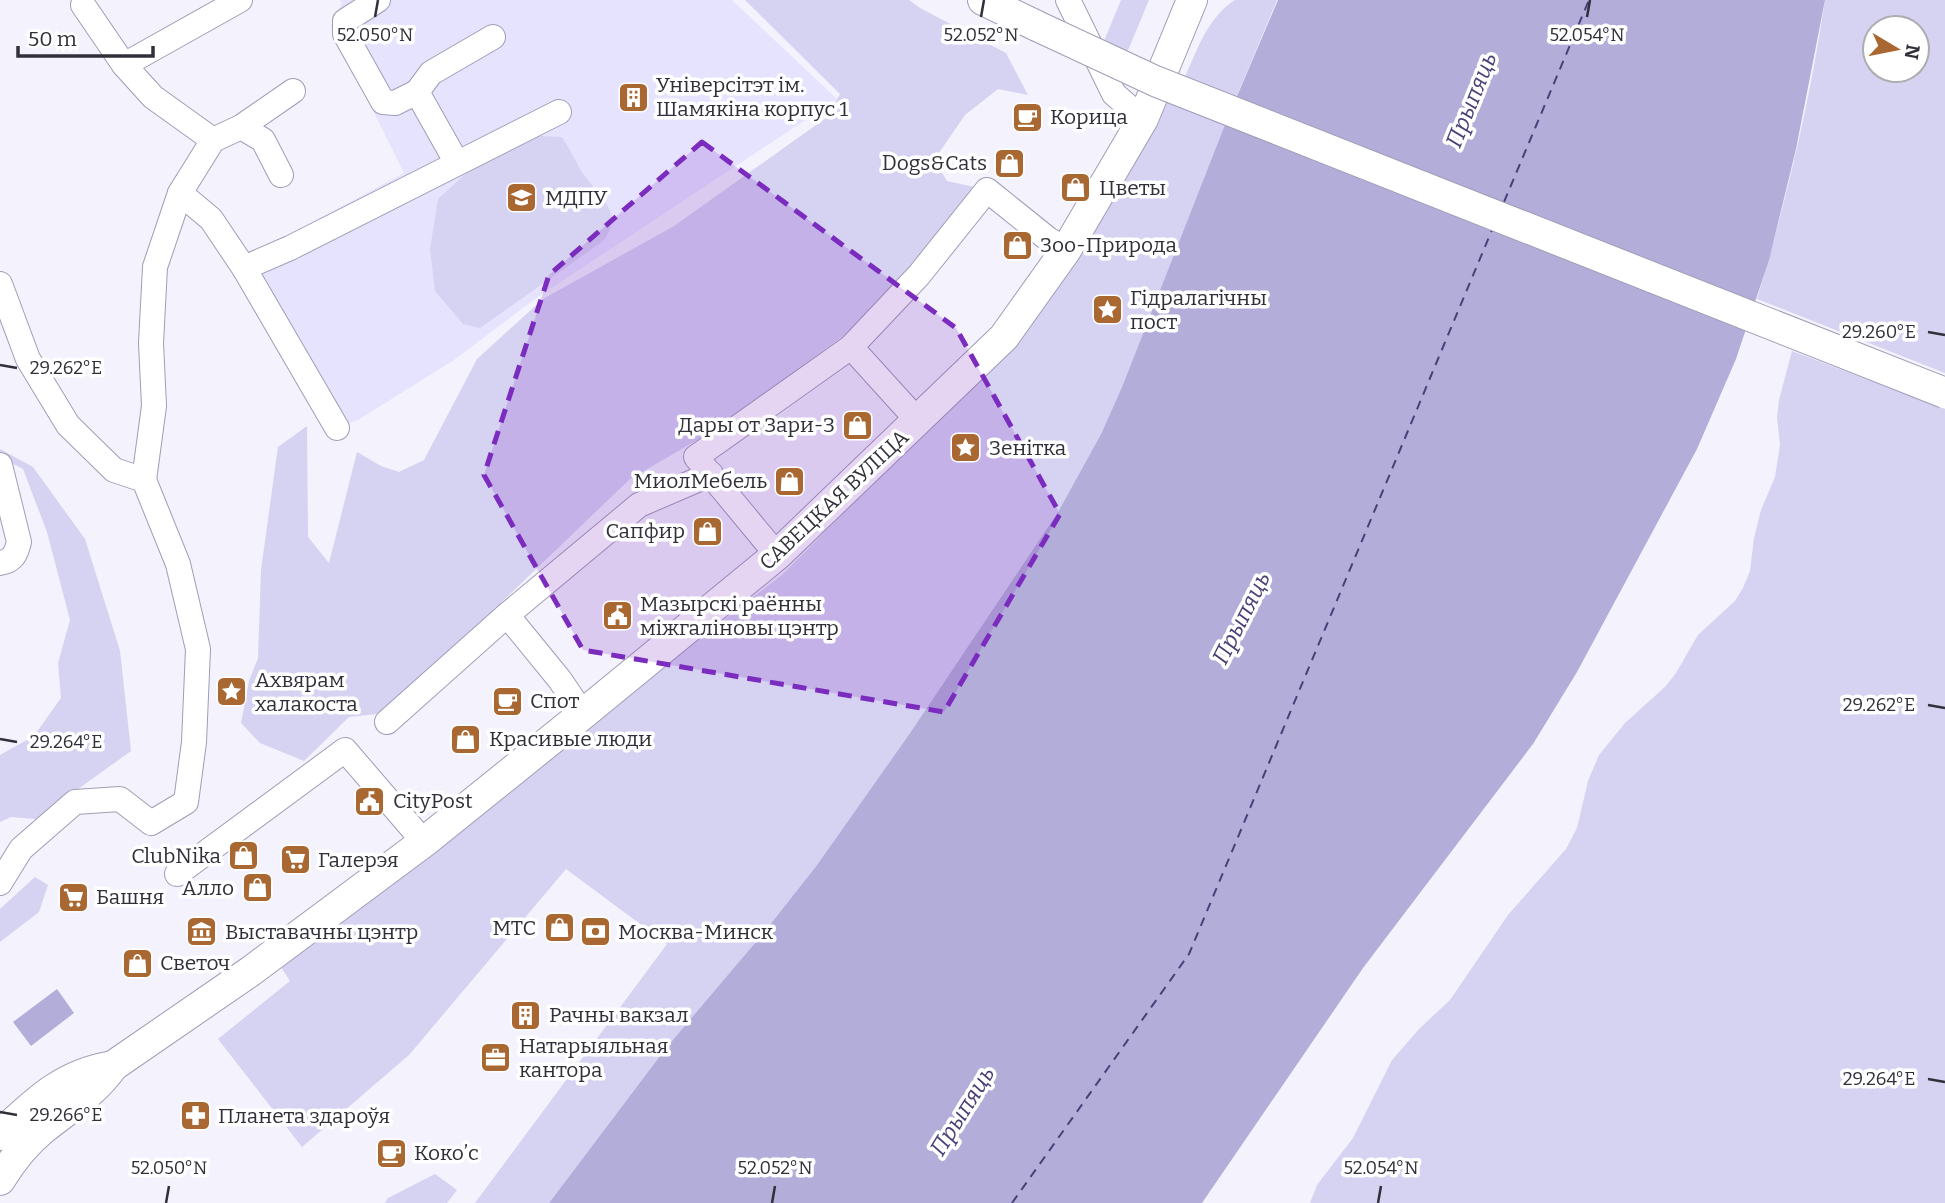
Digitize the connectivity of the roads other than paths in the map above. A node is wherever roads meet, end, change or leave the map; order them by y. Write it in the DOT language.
graph roads {
  1 [pos="240,0"];
  2 [pos="378,0"];
  3 [pos="983,0"];
  4 [pos="1192,0"];
  5 [pos="1072,2"];
  6 [pos="83,5"];
  7 [pos="493,37"];
  8 [pos="124,65"];
  9 [pos="293,91"];
  10 [pos="417,92"];
  11 [pos="559,112"];
  12 [pos="1143,119"];
  13 [pos="241,127"];
  14 [pos="213,140"];
  15 [pos="457,163"];
  16 [pos="281,175"];
  17 [pos="180,193"];
  18 [pos="1066,250"];
  19 [pos="244,268"];
  20 [pos="0,284"];
  21 [pos="851,346"];
  22 [pos="1945,393"];
  23 [pos="918,421"];
  24 [pos="337,428"];
  25 [pos="0,465"];
  26 [pos="711,474"];
  27 [pos="144,480"];
  28 [pos="777,555"];
  29 [pos="0,563"];
  30 [pos="507,615"];
  31 [pos="583,714"];
  32 [pos="387,722"];
  33 [pos="424,842"];
  34 [pos="177,874"];
  35 [pos="0,883"];
  36 [pos="113,1066"];
  37 [pos="0,1135"];
  38 [pos="0,1181"];
  1 -- 8 [label="street"];
  2 -- 10 [label="street"];
  3 -- 22 [label="main road, bridge"];
  4 -- 12 [label="main road, САВЕЦКАЯ ВУЛІЦА"];
  5 -- 12 [label="street"];
  6 -- 8 [label="street"];
  7 -- 10 [label="street"];
  8 -- 14 [label="street"];
  9 -- 13 [label="street"];
  10 -- 15 [label="street"];
  11 -- 15 [label="street"];
  12 -- 18 [label="main road, САВЕЦКАЯ ВУЛІЦА"];
  13 -- 14 [label="street"];
  13 -- 16 [label="street"];
  14 -- 17 [label="street"];
  15 -- 19 [label="street"];
  17 -- 19 [label="street"];
  17 -- 27 [label="street"];
  18 -- 21 [label="street"];
  18 -- 23 [label="main road, САВЕЦКАЯ ВУЛІЦА"];
  19 -- 24 [label="street"];
  20 -- 27 [label="street"];
  21 -- 23 [label="street"];
  21 -- 26 [label="street"];
  23 -- 28 [label="main road, САВЕЦКАЯ ВУЛІЦА"];
  25 -- 29 [label="street"];
  26 -- 28 [label="street"];
  26 -- 30 [label="street"];
  27 -- 35 [label="street"];
  28 -- 31 [label="main road, САВЕЦКАЯ ВУЛІЦА"];
  30 -- 31 [label="street"];
  30 -- 32 [label="street"];
  31 -- 33 [label="main road, САВЕЦКАЯ ВУЛІЦА"];
  33 -- 34 [label="street"];
  33 -- 36 [label="main road, САВЕЦКАЯ ВУЛІЦА"];
  36 -- 37 [label="main road, САВЕЦКАЯ ВУЛІЦА"];
  36 -- 38 [label="main road, САВЕЦКАЯ ВУЛІЦА"];
}
